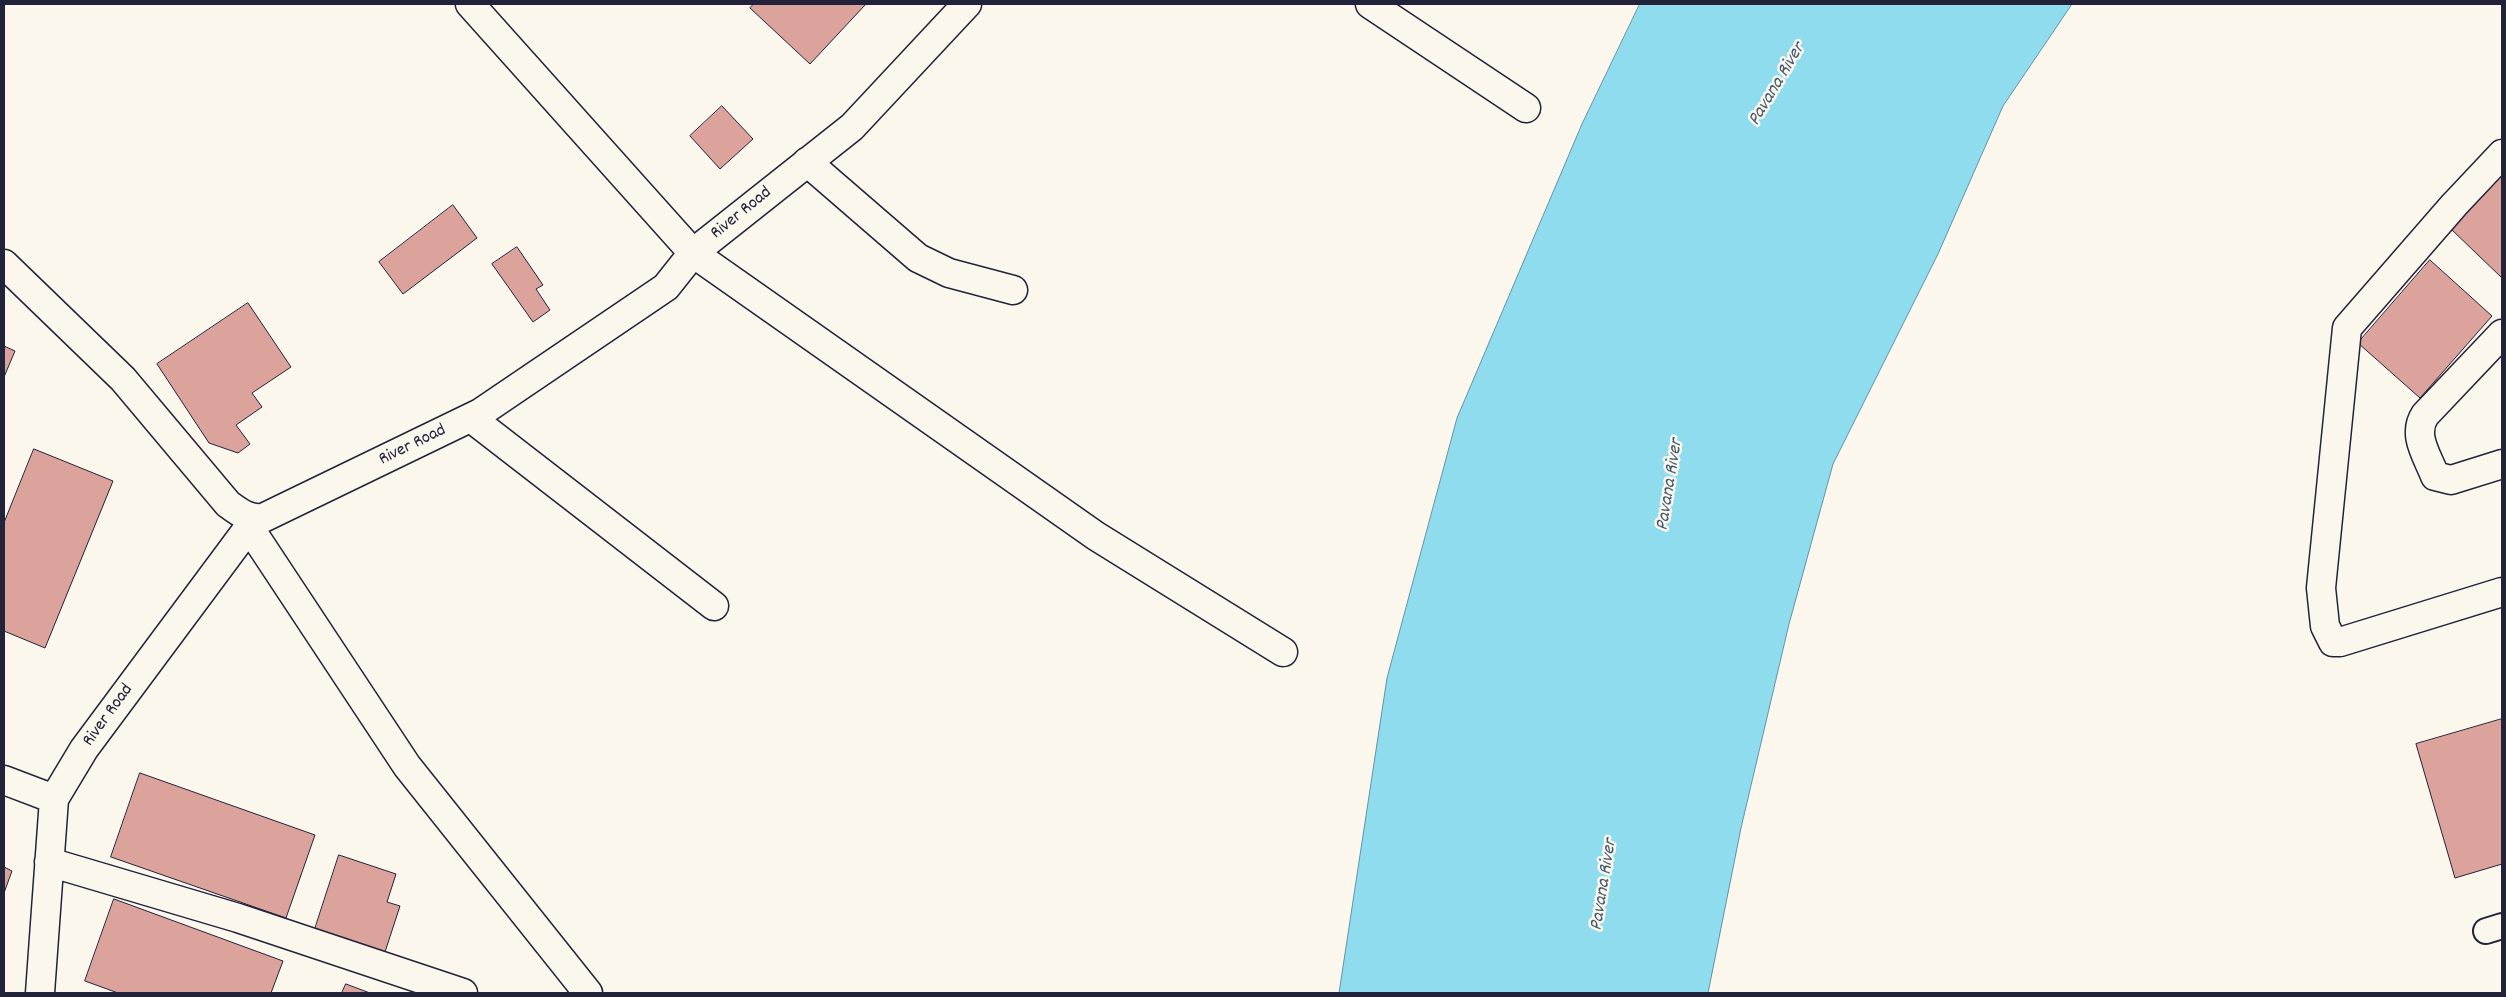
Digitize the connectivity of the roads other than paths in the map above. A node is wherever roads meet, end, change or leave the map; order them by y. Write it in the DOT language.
graph roads {
  1 [pos="470,4"];
  2 [pos="967,4"];
  3 [pos="1370,4"];
  4 [pos="1526,108"];
  5 [pos="2502,154"];
  6 [pos="807,162"];
  7 [pos="693,253"];
  8 [pos="4,264"];
  9 [pos="1013,290"];
  10 [pos="2502,334"];
  11 [pos="471,418"];
  12 [pos="2502,464"];
  13 [pos="252,523"];
  14 [pos="2502,592"];
  15 [pos="714,606"];
  16 [pos="1283,652"];
  17 [pos="4,780"];
  18 [pos="54,799"];
  19 [pos="49,862"];
  20 [pos="40,993"];
  21 [pos="463,993"];
  22 [pos="588,993"];
  1 -- 7 [label="street"];
  2 -- 6 [label="street, River Road"];
  3 -- 4 [label="street"];
  5 -- 14 [label="street"];
  6 -- 7 [label="street, River Road"];
  6 -- 9 [label="street"];
  7 -- 11 [label="street, River Road"];
  7 -- 16 [label="street"];
  8 -- 13 [label="street"];
  10 -- 12 [label="street"];
  11 -- 13 [label="street, River Road"];
  11 -- 15 [label="street"];
  13 -- 18 [label="street, River Road"];
  13 -- 22 [label="street"];
  17 -- 18 [label="street"];
  18 -- 19 [label="street, River Road"];
  19 -- 20 [label="street, River Road"];
  19 -- 21 [label="street"];
}
